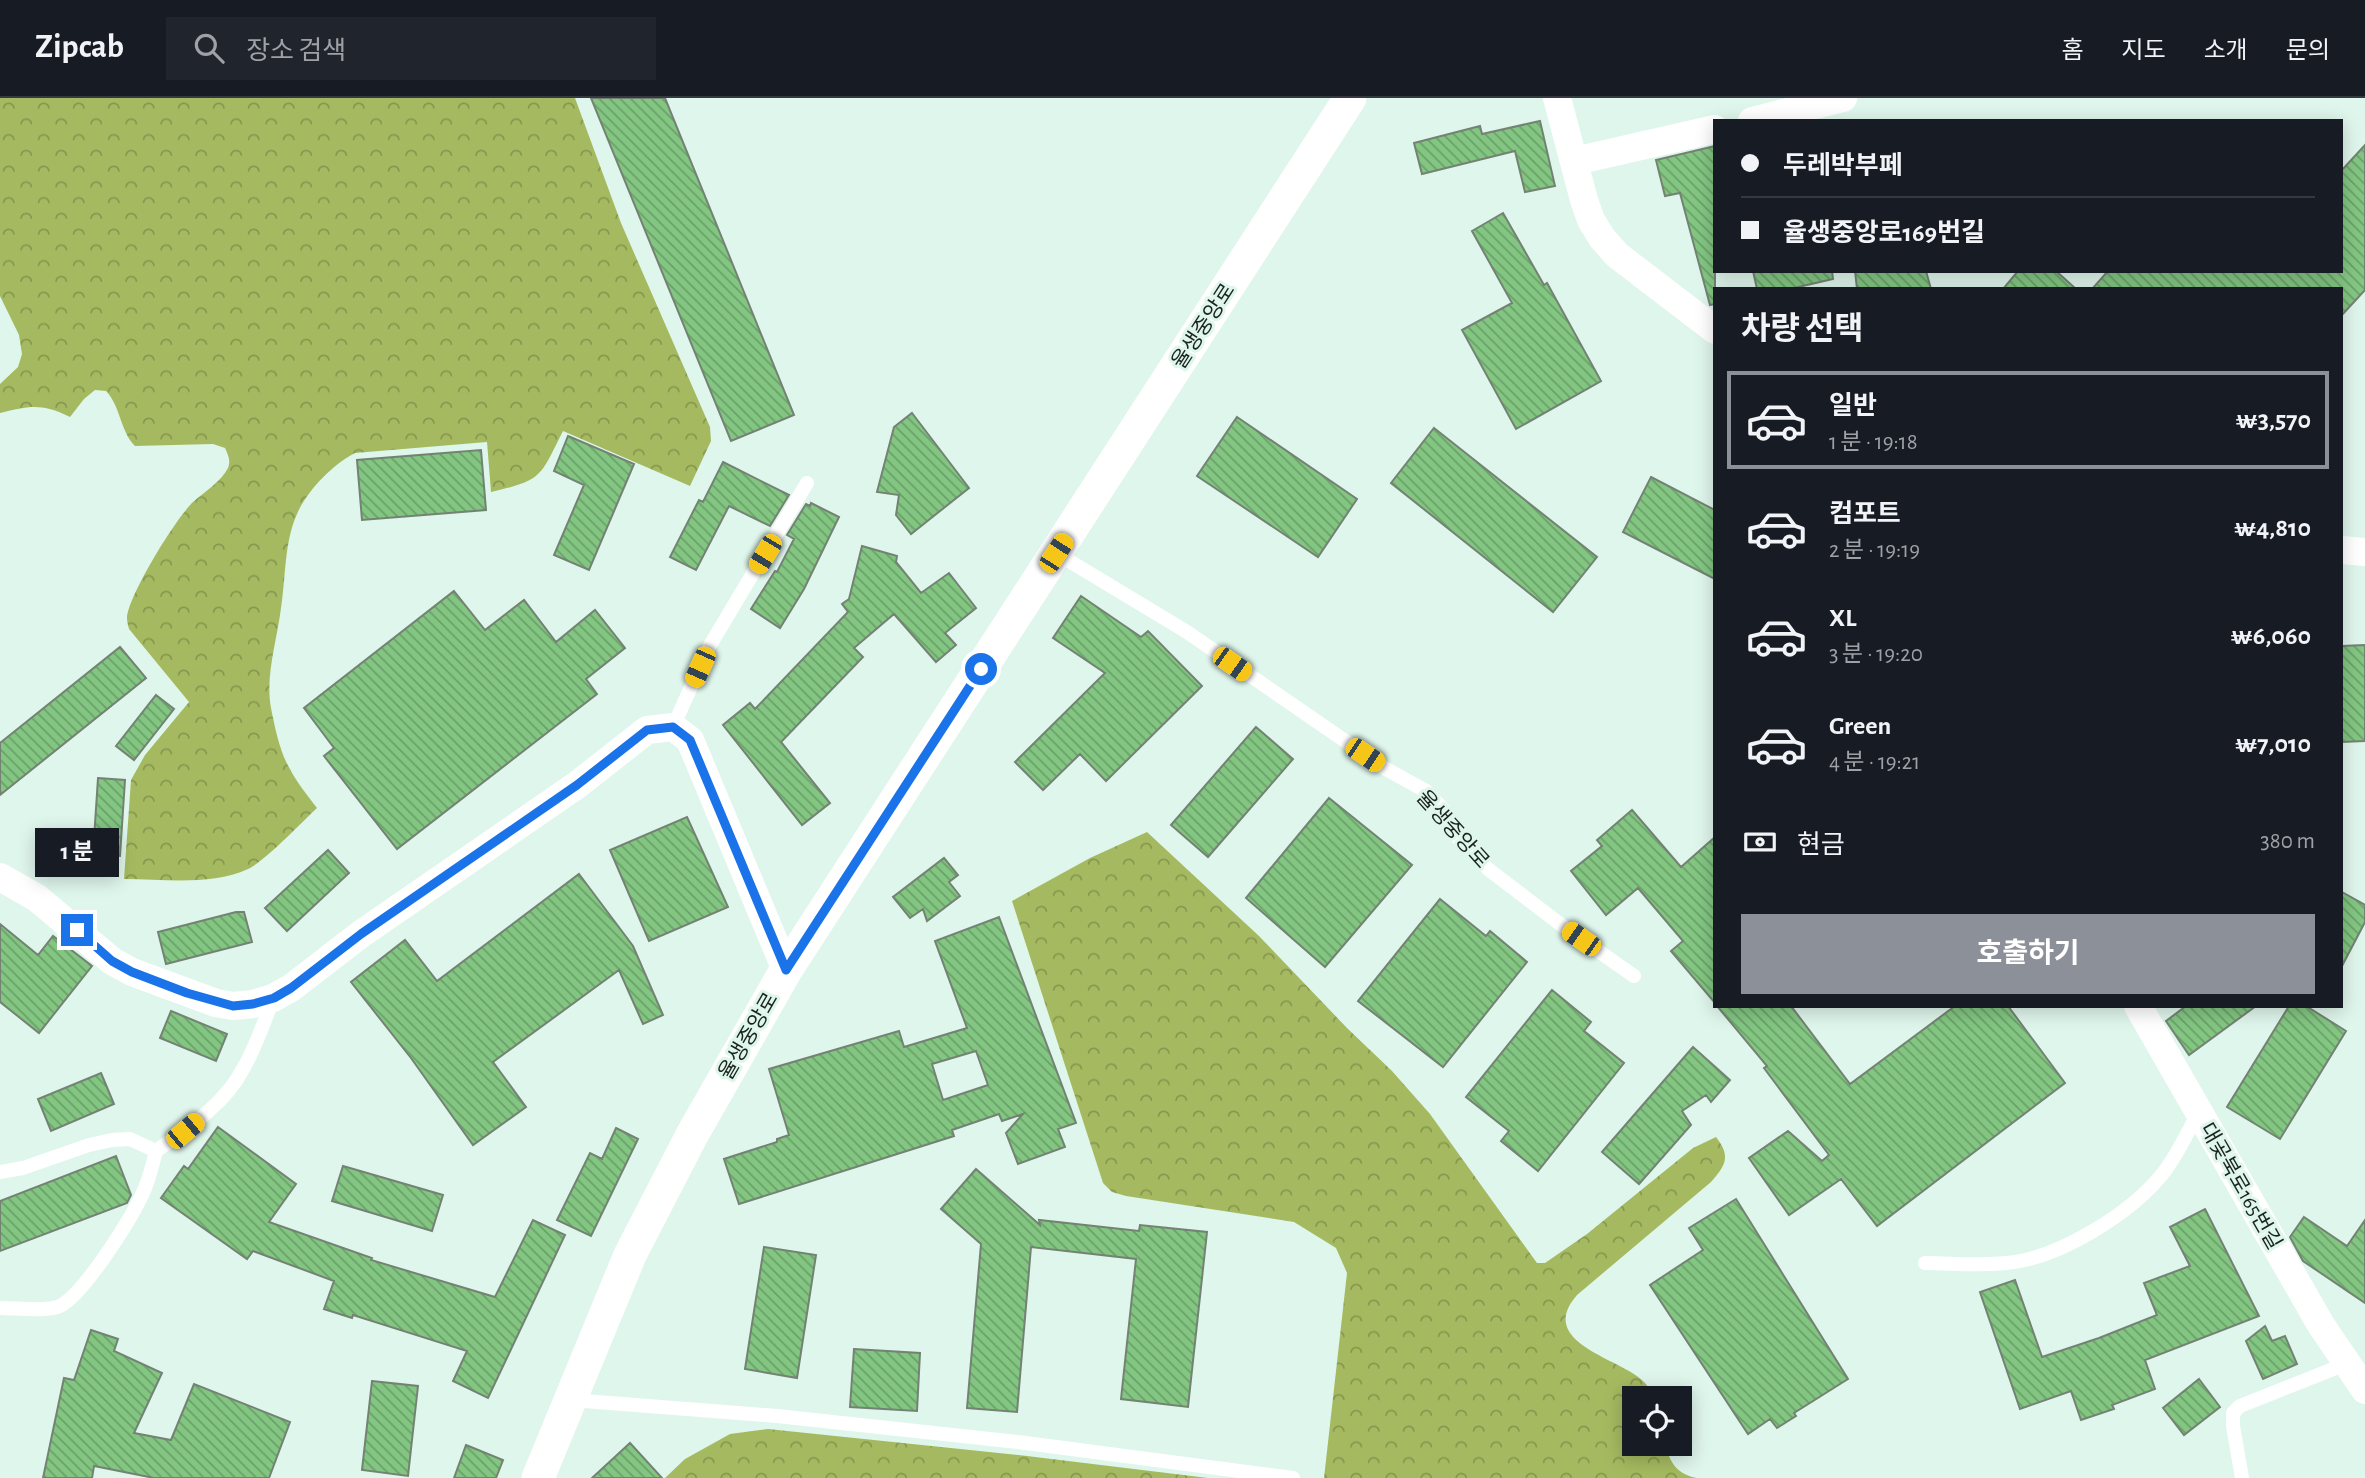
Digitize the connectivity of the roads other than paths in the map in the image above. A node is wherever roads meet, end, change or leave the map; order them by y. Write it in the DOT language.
graph roads {
  1 [pos="1350,98"];
  2 [pos="1557,98"];
  3 [pos="1843,98"];
  4 [pos="1760,119"];
  5 [pos="1713,129"];
  6 [pos="1575,161"];
  7 [pos="1713,328"];
  8 [pos="807,483"];
  9 [pos="2343,550"];
  10 [pos="2365,552"];
  11 [pos="1056,553"];
  12 [pos="673,727"];
  13 [pos="0,877"];
  14 [pos="786,970"];
  15 [pos="1634,976"];
  16 [pos="274,998"];
  17 [pos="2139,1008"];
  18 [pos="2199,1112"];
  19 [pos="156,1151"];
  20 [pos="0,1172"];
  21 [pos="1925,1263"];
  22 [pos="0,1308"];
  23 [pos="2346,1364"];
  24 [pos="2365,1390"];
  25 [pos="570,1400"];
  26 [pos="538,1478"];
  27 [pos="1293,1478"];
  28 [pos="2242,1478"];
  1 -- 11 [label="street, 율생중앙로"];
  2 -- 6 [label="street"];
  3 -- 4 [label="street"];
  5 -- 6 [label="street"];
  6 -- 7 [label="street"];
  8 -- 12 [label="lane"];
  9 -- 10 [label="street"];
  11 -- 14 [label="street, 율생중앙로"];
  11 -- 15 [label="lane, 율생중앙로"];
  12 -- 14 [label="street"];
  12 -- 16 [label="street"];
  13 -- 16 [label="street"];
  14 -- 25 [label="street, 율생중앙로"];
  16 -- 19 [label="lane"];
  17 -- 18 [label="street, 대곶북로165번길"];
  18 -- 21 [label="lane"];
  18 -- 23 [label="street, 대곶북로165번길"];
  19 -- 20 [label="lane"];
  19 -- 22 [label="lane"];
  23 -- 24 [label="street, 대곶북로165번길"];
  23 -- 28 [label="lane"];
  25 -- 26 [label="street, 율생중앙로"];
  25 -- 27 [label="lane"];
}
